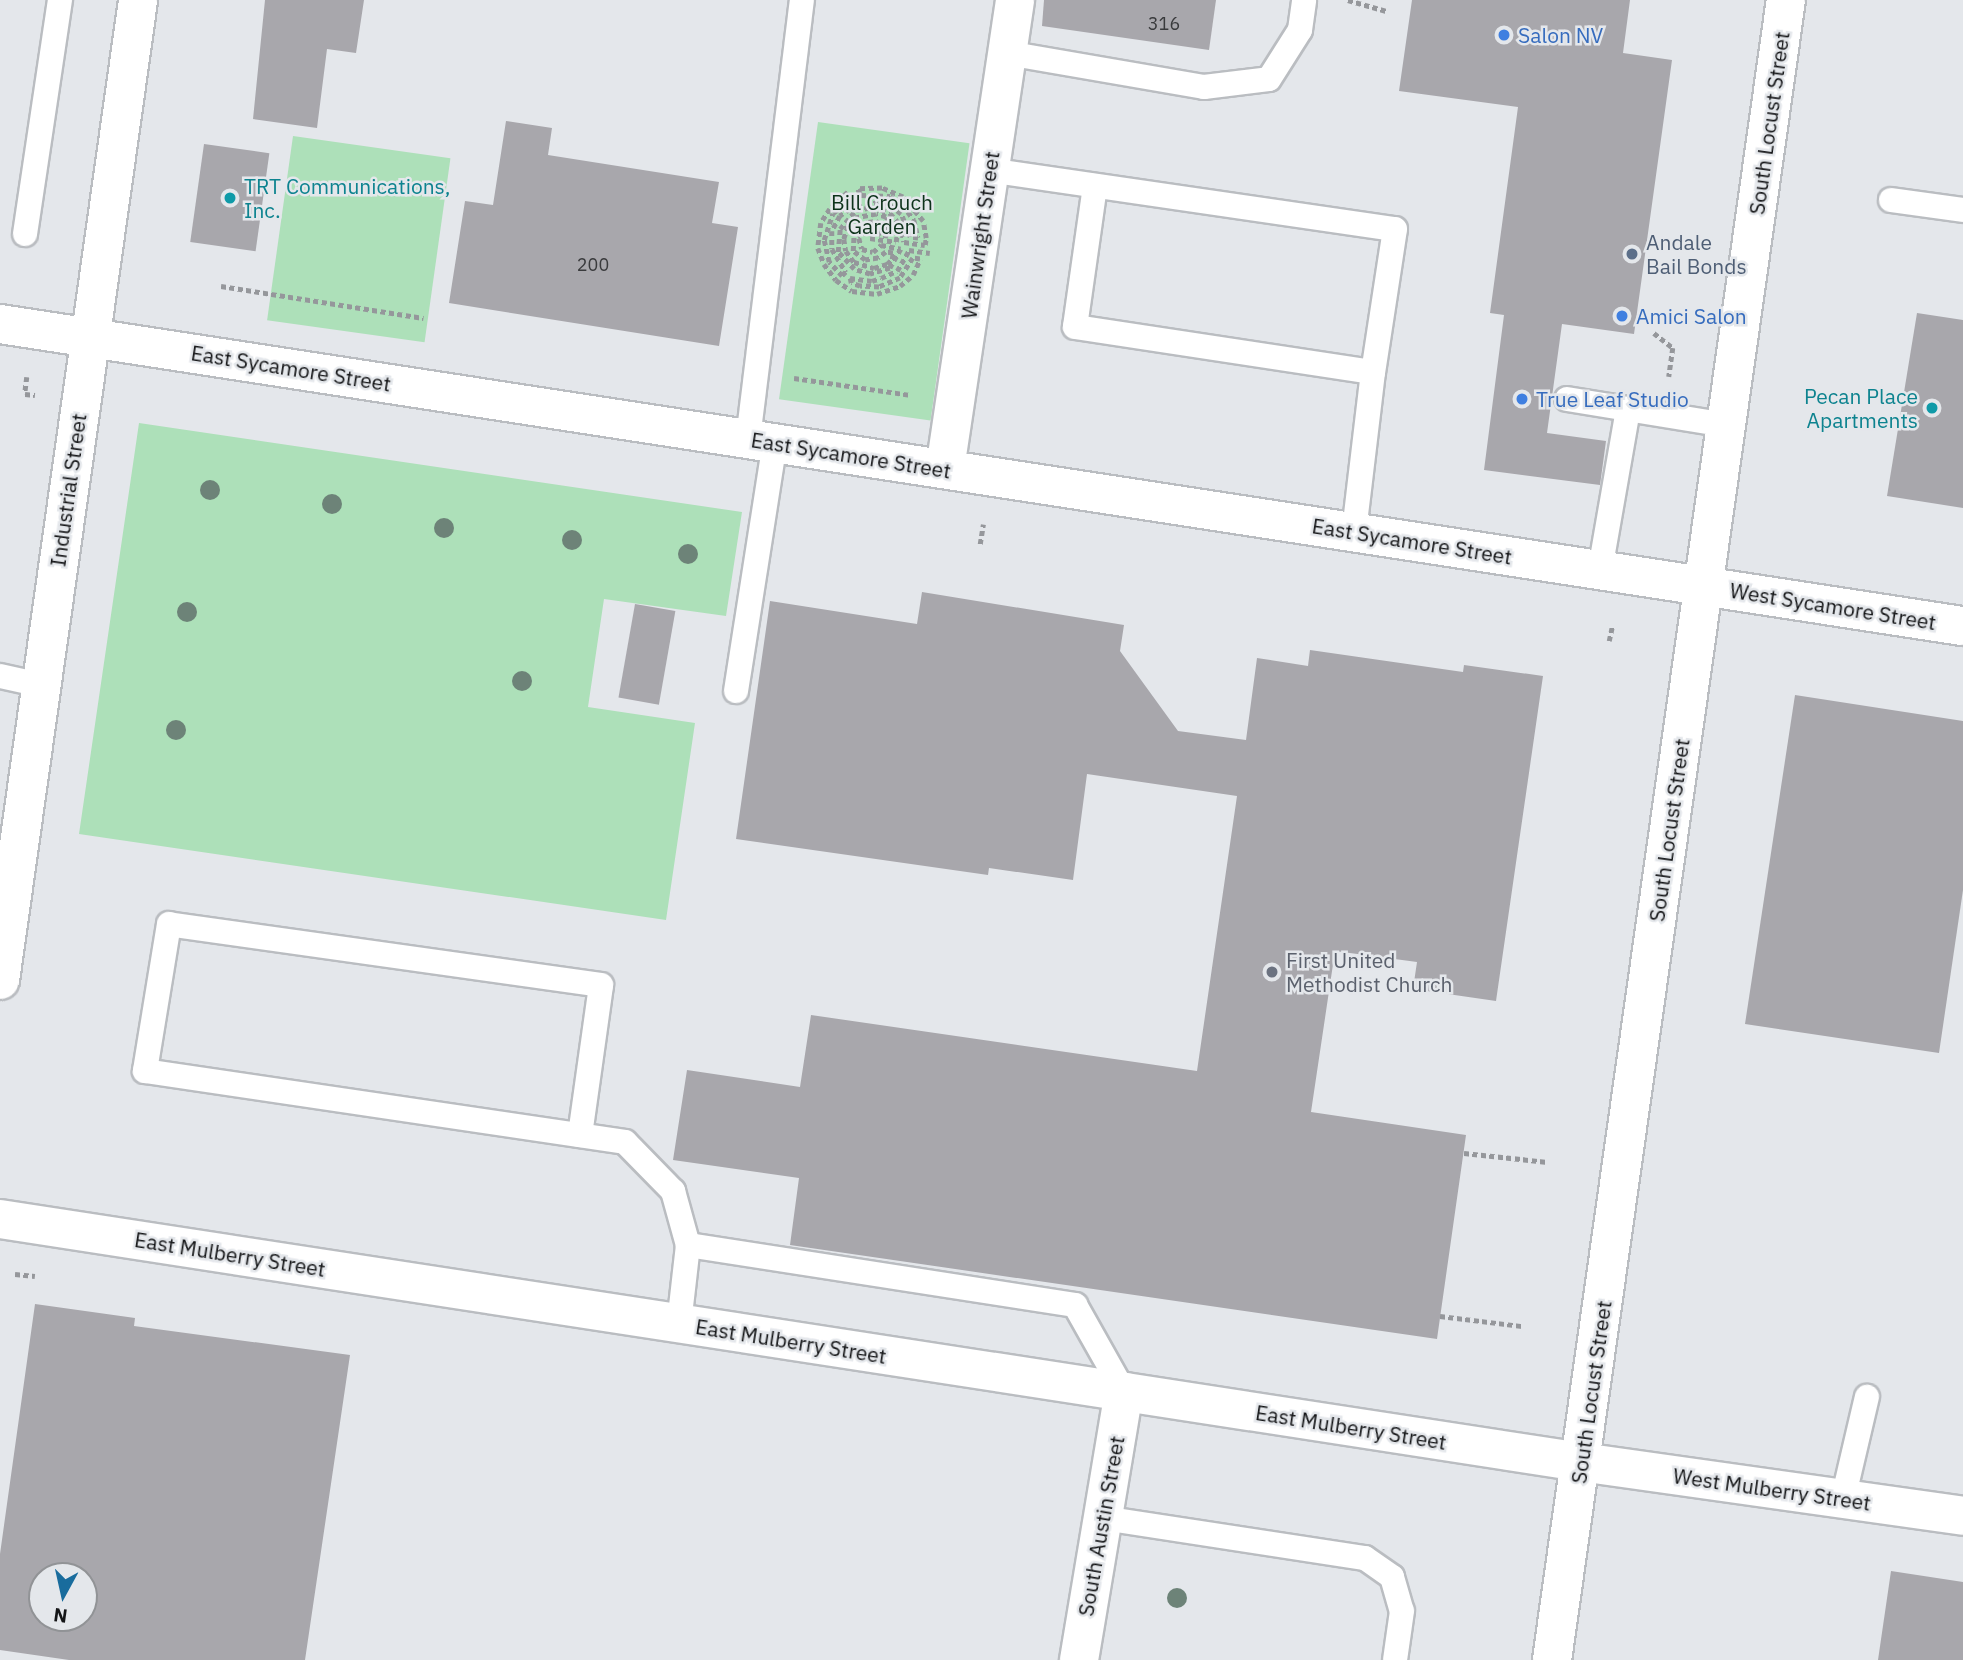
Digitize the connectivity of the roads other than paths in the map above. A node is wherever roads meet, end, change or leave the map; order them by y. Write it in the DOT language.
graph roads {
  1 [pos="60,0"];
  2 [pos="138,0"];
  3 [pos="802,0"];
  4 [pos="1015,0"];
  5 [pos="1304,0"];
  6 [pos="1786,0"];
  7 [pos="1007,52"];
  8 [pos="989,170"];
  9 [pos="1095,186"];
  10 [pos="1891,200"];
  11 [pos="1963,210"];
  12 [pos="25,234"];
  13 [pos="0,324"];
  14 [pos="90,338"];
  15 [pos="1373,372"];
  16 [pos="1567,399"];
  17 [pos="1628,410"];
  18 [pos="1726,425"];
  19 [pos="762,441"];
  20 [pos="945,469"];
  21 [pos="1354,532"];
  22 [pos="1600,570"];
  23 [pos="1703,586"];
  24 [pos="1963,626"];
  25 [pos="0,676"];
  26 [pos="41,685"];
  27 [pos="736,691"];
  28 [pos="0,980"];
  29 [pos="580,1135"];
  30 [pos="0,1219"];
  31 [pos="688,1245"];
  32 [pos="679,1324"];
  33 [pos="1124,1392"];
  34 [pos="1867,1397"];
  35 [pos="1581,1462"];
  36 [pos="1843,1499"];
  37 [pos="1963,1516"];
  38 [pos="1103,1518"];
  39 [pos="1079,1660"];
  40 [pos="1395,1660"];
  41 [pos="1552,1660"];
  1 -- 12 [label="lane"];
  2 -- 14 [label="street, Industrial Street"];
  3 -- 19 [label="lane"];
  4 -- 7 [label="street, Wainwright Street"];
  5 -- 7 [label="lane"];
  6 -- 18 [label="street, South Locust Street"];
  7 -- 8 [label="street, Wainwright Street"];
  8 -- 9 [label="lane"];
  8 -- 20 [label="street, Wainwright Street"];
  9 -- 15 [label="lane"];
  9 -- 15 [label="lane"];
  10 -- 11 [label="lane"];
  13 -- 14 [label="street, East Sycamore Street"];
  14 -- 19 [label="street, East Sycamore Street"];
  14 -- 26 [label="street, Industrial Street"];
  15 -- 21 [label="lane"];
  16 -- 17 [label="lane"];
  17 -- 18 [label="lane"];
  17 -- 22 [label="lane"];
  18 -- 23 [label="street, South Locust Street"];
  19 -- 20 [label="street, East Sycamore Street"];
  19 -- 27 [label="lane"];
  20 -- 21 [label="street, East Sycamore Street"];
  21 -- 22 [label="street, East Sycamore Street"];
  22 -- 23 [label="street, East Sycamore Street"];
  23 -- 24 [label="street, West Sycamore Street"];
  23 -- 35 [label="street, South Locust Street"];
  25 -- 26 [label="lane"];
  26 -- 28 [label="street, Industrial Street"];
  29 -- 29 [label="lane"];
  29 -- 31 [label="lane"];
  30 -- 32 [label="street, East Mulberry Street"];
  31 -- 32 [label="lane"];
  31 -- 33 [label="lane"];
  32 -- 33 [label="street, East Mulberry Street"];
  33 -- 35 [label="street, East Mulberry Street"];
  33 -- 38 [label="street, South Austin Street"];
  34 -- 36 [label="lane"];
  35 -- 36 [label="street, West Mulberry Street"];
  35 -- 41 [label="street, South Locust Street"];
  36 -- 37 [label="street, West Mulberry Street"];
  38 -- 39 [label="street, South Austin Street"];
  38 -- 40 [label="lane"];
}
